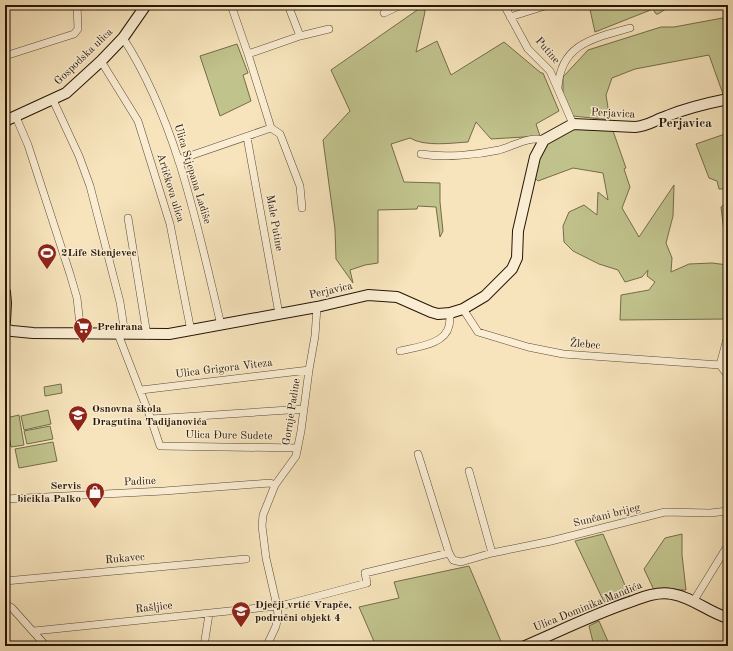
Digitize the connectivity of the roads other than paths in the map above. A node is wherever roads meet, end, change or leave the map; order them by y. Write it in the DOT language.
graph roads {
  1 [pos="77,5"];
  2 [pos="146,5"];
  3 [pos="231,5"];
  4 [pos="288,5"];
  5 [pos="400,5"];
  6 [pos="504,5"];
  7 [pos="548,5"];
  8 [pos="384,13"];
  9 [pos="510,17"];
  10 [pos="630,28"];
  11 [pos="329,29"];
  12 [pos="300,36"];
  13 [pos="123,38"];
  14 [pos="248,54"];
  15 [pos="5,56"];
  16 [pos="101,61"];
  17 [pos="558,90"];
  18 [pos="728,99"];
  19 [pos="53,100"];
  20 [pos="16,117"];
  21 [pos="5,121"];
  22 [pos="573,124"];
  23 [pos="271,128"];
  24 [pos="247,137"];
  25 [pos="544,140"];
  26 [pos="421,154"];
  27 [pos="178,160"];
  28 [pos="302,208"];
  29 [pos="128,218"];
  30 [pos="5,292"];
  31 [pos="317,307"];
  32 [pos="463,309"];
  33 [pos="450,313"];
  34 [pos="279,314"];
  35 [pos="5,322"];
  36 [pos="221,325"];
  37 [pos="5,329"];
  38 [pos="191,330"];
  39 [pos="81,334"];
  40 [pos="122,334"];
  41 [pos="147,335"];
  42 [pos="728,335"];
  43 [pos="400,350"];
  44 [pos="720,365"];
  45 [pos="309,370"];
  46 [pos="728,376"];
  47 [pos="141,390"];
  48 [pos="304,409"];
  49 [pos="152,419"];
  50 [pos="298,448"];
  51 [pos="418,454"];
  52 [pos="469,471"];
  53 [pos="275,485"];
  54 [pos="5,499"];
  55 [pos="728,511"];
  56 [pos="728,545"];
  57 [pos="449,553"];
  58 [pos="492,554"];
  59 [pos="246,559"];
  60 [pos="5,581"];
  61 [pos="693,602"];
  62 [pos="5,604"];
  63 [pos="277,606"];
  64 [pos="209,614"];
  65 [pos="728,618"];
  66 [pos="34,631"];
  67 [pos="270,641"];
  68 [pos="46,646"];
  69 [pos="204,646"];
  70 [pos="525,646"];
  1 -- 15 [label="street"];
  2 -- 13 [label="street, Gospodska ulica"];
  3 -- 14 [label="street"];
  4 -- 12 [label="street"];
  5 -- 8 [label="street"];
  6 -- 9 [label="street, Putine"];
  7 -- 9 [label="street"];
  9 -- 17 [label="street, Putine"];
  10 -- 17 [label="street"];
  11 -- 12 [label="street"];
  12 -- 14 [label="street"];
  13 -- 16 [label="street, Gospodska ulica"];
  13 -- 27 [label="street, Ulica Stjepana Ladiše"];
  14 -- 23 [label="street"];
  16 -- 19 [label="street, Gospodska ulica"];
  16 -- 38 [label="street, Artičkova ulica"];
  17 -- 22 [label="street, Putine"];
  18 -- 22 [label="street, Perjavica"];
  19 -- 20 [label="street, Gospodska ulica"];
  19 -- 40 [label="street"];
  20 -- 21 [label="street, Gospodska ulica"];
  20 -- 39 [label="street"];
  22 -- 25 [label="street"];
  23 -- 24 [label="street"];
  23 -- 28 [label="street"];
  24 -- 27 [label="street"];
  24 -- 34 [label="street, Male Putine"];
  25 -- 26 [label="street"];
  25 -- 32 [label="street, Perjavica"];
  27 -- 36 [label="street, Ulica Stjepana Ladiše"];
  29 -- 41 [label="street"];
  30 -- 35 [label="street"];
  31 -- 33 [label="street, Perjavica"];
  31 -- 34 [label="street, Perjavica"];
  31 -- 45 [label="street, Gornje Padine"];
  32 -- 33 [label="street, Perjavica"];
  32 -- 44 [label="street, Žlebec"];
  33 -- 43 [label="street"];
  34 -- 36 [label="street, Perjavica"];
  36 -- 38 [label="street, Perjavica"];
  37 -- 39 [label="street, Perjavica"];
  38 -- 41 [label="street, Perjavica"];
  39 -- 40 [label="street, Perjavica"];
  40 -- 41 [label="street, Perjavica"];
  40 -- 47 [label="street"];
  42 -- 44 [label="street"];
  44 -- 46 [label="street"];
  45 -- 47 [label="street, Ulica Grigora Viteza"];
  45 -- 48 [label="street, Gornje Padine"];
  47 -- 49 [label="street"];
  48 -- 49 [label="street"];
  48 -- 50 [label="street, Gornje Padine"];
  49 -- 50 [label="street, Ulica Đure Sudete"];
  50 -- 53 [label="street, Gornje Padine"];
  51 -- 57 [label="street"];
  52 -- 58 [label="street"];
  53 -- 54 [label="street, Padine"];
  53 -- 63 [label="street, Gornje Padine"];
  55 -- 58 [label="street, Sunčani brijeg"];
  56 -- 61 [label="street"];
  57 -- 58 [label="street, Sunčani brijeg"];
  57 -- 63 [label="street"];
  59 -- 60 [label="street, Rukavec"];
  61 -- 65 [label="street, Ulica Dominika Mandića"];
  61 -- 70 [label="street, Ulica Dominika Mandića"];
  62 -- 66 [label="street"];
  63 -- 64 [label="street, Rašljice"];
  63 -- 67 [label="street, Gornje Padine"];
  64 -- 66 [label="street, Rašljice"];
  64 -- 69 [label="street"];
  66 -- 68 [label="street"];
}
